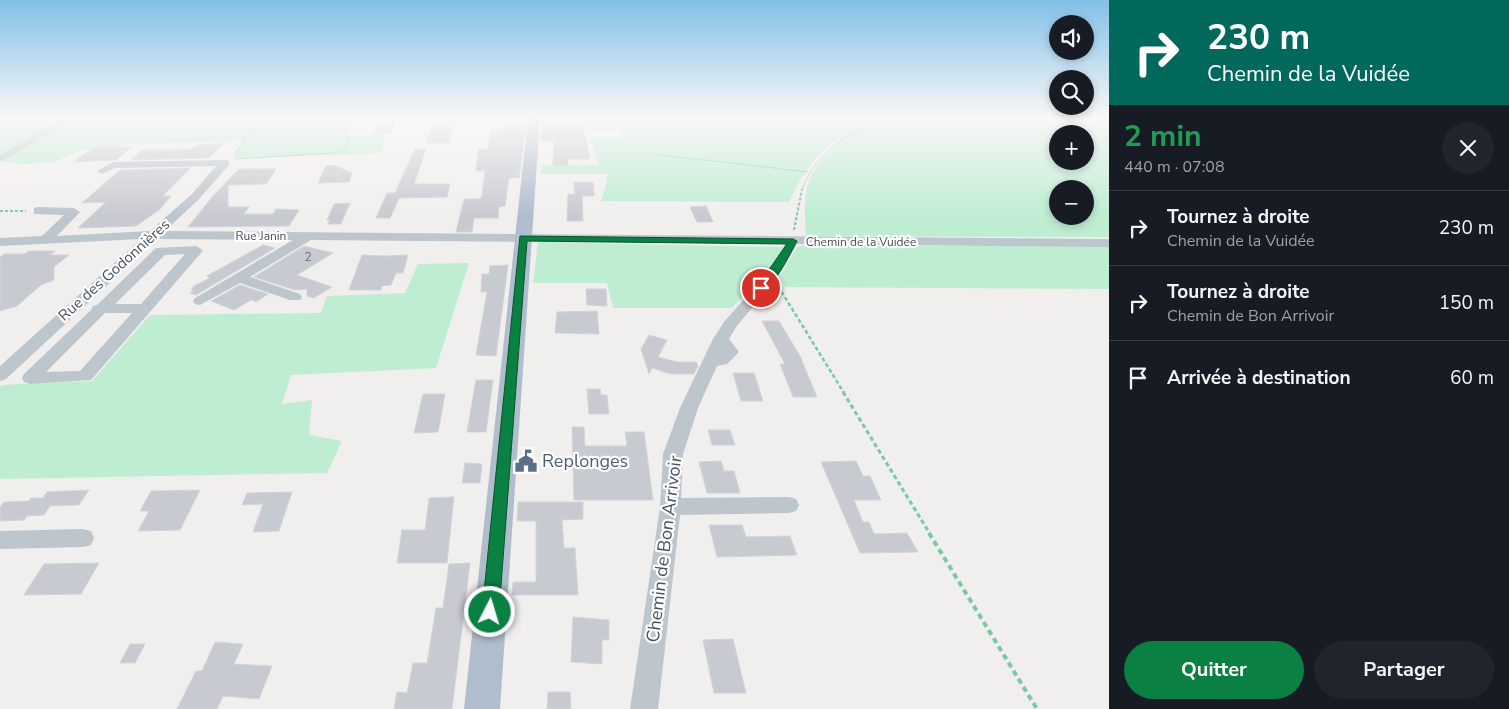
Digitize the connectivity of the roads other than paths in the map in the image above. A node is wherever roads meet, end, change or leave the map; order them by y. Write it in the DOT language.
graph roads {
  1 [pos="14,151"];
  2 [pos="531,151"];
  3 [pos="0,159"];
  4 [pos="102,171"];
  5 [pos="38,211"];
  6 [pos="154,235"];
  7 [pos="209,236"];
  8 [pos="310,236"];
  9 [pos="523,238"];
  10 [pos="46,239"];
  11 [pos="793,241"];
  12 [pos="0,242"];
  13 [pos="1109,243"];
  14 [pos="196,250"];
  15 [pos="121,264"];
  16 [pos="145,265"];
  17 [pos="240,278"];
  18 [pos="295,297"];
  19 [pos="200,300"];
  20 [pos="146,308"];
  21 [pos="104,309"];
  22 [pos="70,310"];
  23 [pos="0,375"];
  24 [pos="789,505"];
  25 [pos="670,507"];
  26 [pos="83,538"];
  27 [pos="0,540"];
  28 [pos="482,709"];
  29 [pos="644,709"];
  1 -- 3 [label="street"];
  2 -- 9 [label="main road"];
  4 -- 6 [label="street, Rue des Godonnières"];
  5 -- 10 [label="street"];
  6 -- 7 [label="street, Rue Janin"];
  6 -- 10 [label="street, Rue Janin"];
  6 -- 15 [label="street, Rue des Godonnières"];
  7 -- 8 [label="street, Rue Janin"];
  7 -- 14 [label="street"];
  8 -- 9 [label="street, Rue Janin"];
  8 -- 17 [label="street"];
  9 -- 11 [label="street, Chemin de la Vuidée"];
  9 -- 28 [label="main road"];
  10 -- 12 [label="street, Rue Janin"];
  11 -- 13 [label="street, Chemin de la Vuidée"];
  11 -- 25 [label="street, Chemin de Bon Arrivoir"];
  14 -- 16 [label="street"];
  14 -- 20 [label="street"];
  15 -- 16 [label="street"];
  15 -- 22 [label="street, Rue des Godonnières"];
  16 -- 21 [label="street"];
  17 -- 18 [label="street"];
  17 -- 19 [label="street"];
  20 -- 21 [label="street"];
  20 -- 21 [label="street"];
  21 -- 22 [label="street"];
  22 -- 23 [label="street, Rue des Godonnières"];
  24 -- 25 [label="street"];
  25 -- 29 [label="street, Chemin de Bon Arrivoir"];
  26 -- 27 [label="street"];
}
